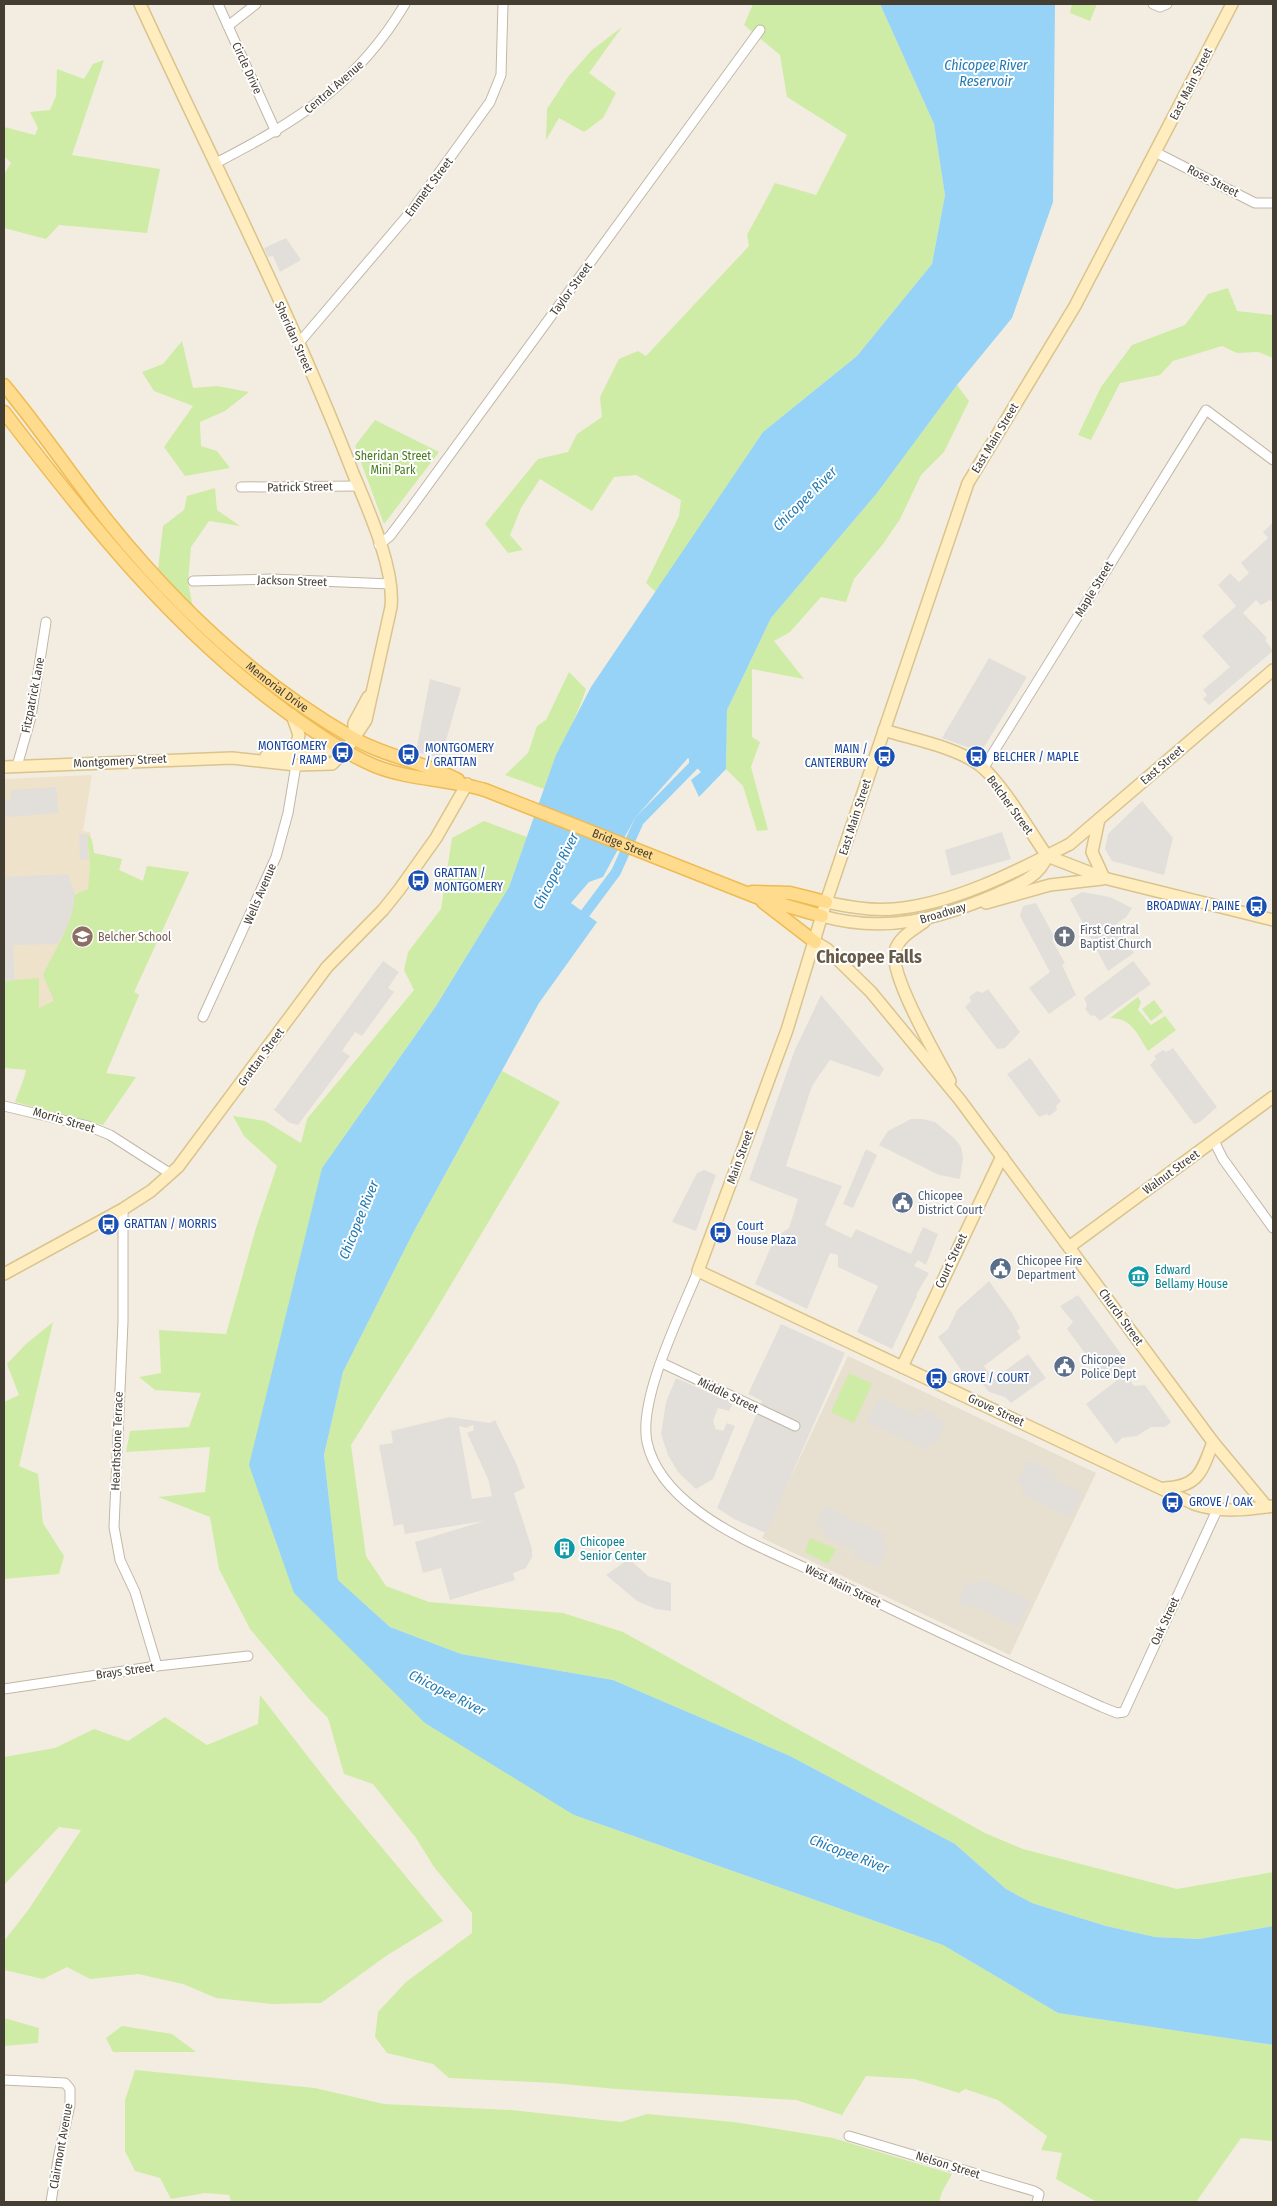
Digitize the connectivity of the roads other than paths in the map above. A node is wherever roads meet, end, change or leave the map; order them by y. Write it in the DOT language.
graph roads {
  1 [pos="140,4"];
  2 [pos="218,4"];
  3 [pos="256,4"];
  4 [pos="406,4"];
  5 [pos="504,4"];
  6 [pos="1153,4"];
  7 [pos="1167,4"];
  8 [pos="1231,4"];
  9 [pos="228,26"];
  10 [pos="760,30"];
  11 [pos="276,132"];
  12 [pos="1155,152"];
  13 [pos="216,163"];
  14 [pos="1273,203"];
  15 [pos="298,344"];
  16 [pos="4,385"];
  17 [pos="4,412"];
  18 [pos="1273,460"];
  19 [pos="358,486"];
  20 [pos="241,487"];
  21 [pos="379,545"];
  22 [pos="193,581"];
  23 [pos="390,584"];
  24 [pos="46,622"];
  25 [pos="1273,670"];
  26 [pos="292,715"];
  27 [pos="884,730"];
  28 [pos="354,739"];
  29 [pos="346,750"];
  30 [pos="295,760"];
  31 [pos="428,765"];
  32 [pos="17,766"];
  33 [pos="4,767"];
  34 [pos="983,769"];
  35 [pos="424,779"];
  36 [pos="467,784"];
  37 [pos="1100,819"];
  38 [pos="1047,856"];
  39 [pos="1104,878"];
  40 [pos="754,895"];
  41 [pos="826,902"];
  42 [pos="963,908"];
  43 [pos="822,916"];
  44 [pos="928,920"];
  45 [pos="1273,920"];
  46 [pos="815,942"];
  47 [pos="203,1017"];
  48 [pos="1273,1097"];
  49 [pos="960,1100"];
  50 [pos="4,1106"];
  51 [pos="1214,1141"];
  52 [pos="1002,1156"];
  53 [pos="171,1174"];
  54 [pos="123,1209"];
  55 [pos="1273,1228"];
  56 [pos="1069,1247"];
  57 [pos="698,1270"];
  58 [pos="4,1274"];
  59 [pos="662,1363"];
  60 [pos="902,1367"];
  61 [pos="647,1408"];
  62 [pos="795,1426"];
  63 [pos="1213,1442"];
  64 [pos="1160,1488"];
  65 [pos="1270,1507"];
  66 [pos="1218,1510"];
  67 [pos="248,1656"];
  68 [pos="158,1666"];
  69 [pos="4,1690"];
  70 [pos="1102,1707"];
  71 [pos="4,2080"];
  72 [pos="849,2136"];
  73 [pos="51,2202"];
  74 [pos="1037,2202"];
  1 -- 13 [label="main road, Sheridan Street"];
  2 -- 9 [label="street, Circle Drive"];
  3 -- 9 [label="street"];
  4 -- 11 [label="street, Central Avenue"];
  5 -- 15 [label="street, Emmett Street"];
  6 -- 7 [label="street"];
  8 -- 12 [label="main road, East Main Street"];
  9 -- 11 [label="street, Circle Drive"];
  10 -- 21 [label="street, Taylor Street"];
  11 -- 13 [label="street, Central Avenue"];
  12 -- 14 [label="street, Rose Street"];
  12 -- 27 [label="main road, East Main Street"];
  13 -- 15 [label="main road, Sheridan Street"];
  15 -- 19 [label="main road, Sheridan Street"];
  16 -- 28 [label="main road, Memorial Drive"];
  17 -- 26 [label="main road, Memorial Drive"];
  18 -- 34 [label="street, Maple Street"];
  19 -- 20 [label="street, Patrick Street"];
  19 -- 21 [label="main road, Sheridan Street"];
  21 -- 23 [label="main road, Sheridan Street"];
  22 -- 23 [label="street, Jackson Street"];
  23 -- 28 [label="main road, Sheridan Street"];
  24 -- 32 [label="street, Fitzpatrick Lane"];
  25 -- 37 [label="main road, East Street"];
  26 -- 29 [label="main road, Memorial Drive"];
  26 -- 30 [label="main road, Memorial Drive"];
  27 -- 34 [label="main road, Belcher Street"];
  27 -- 41 [label="main road, East Main Street"];
  28 -- 29 [label="main road"];
  28 -- 31 [label="main road, Memorial Drive"];
  29 -- 30 [label="main road, Montgomery Street"];
  29 -- 30 [label="main road, Montgomery Street"];
  29 -- 35 [label="main road, Memorial Drive"];
  30 -- 32 [label="main road, Montgomery Street"];
  30 -- 47 [label="street, Wells Avenue"];
  31 -- 35 [label="main road"];
  31 -- 36 [label="main road, Memorial Drive"];
  32 -- 33 [label="main road, Montgomery Street"];
  34 -- 38 [label="main road, Belcher Street"];
  35 -- 36 [label="main road, Memorial Drive"];
  36 -- 40 [label="main road, Bridge Street"];
  36 -- 53 [label="main road, Grattan Street"];
  37 -- 38 [label="main road, East Street"];
  37 -- 39 [label="main road"];
  38 -- 39 [label="main road"];
  38 -- 41 [label="main road, Broadway"];
  38 -- 42 [label="main road, Broadway"];
  39 -- 42 [label="main road"];
  39 -- 45 [label="main road"];
  40 -- 41 [label="main road, Bridge Street"];
  40 -- 43 [label="main road, Bridge Street"];
  40 -- 46 [label="main road"];
  41 -- 43 [label="main road, Main Street"];
  42 -- 44 [label="main road, Broadway"];
  43 -- 44 [label="main road, Broadway"];
  43 -- 46 [label="main road, Main Street"];
  44 -- 49 [label="main road, Church Street"];
  46 -- 49 [label="main road, Church Street"];
  46 -- 57 [label="main road, Main Street"];
  48 -- 51 [label="main road, Walnut Street"];
  49 -- 52 [label="main road, Church Street"];
  50 -- 53 [label="street, Morris Street"];
  51 -- 55 [label="street"];
  51 -- 56 [label="main road, Walnut Street"];
  52 -- 56 [label="main road, Church Street"];
  52 -- 60 [label="main road, Court Street"];
  53 -- 54 [label="main road, Grattan Street"];
  54 -- 58 [label="main road, Grattan Street"];
  54 -- 68 [label="street, Hearthstone Terrace"];
  56 -- 63 [label="main road, Church Street"];
  57 -- 59 [label="street, Main Street"];
  57 -- 60 [label="main road, Grove Street"];
  59 -- 61 [label="street, Main Street"];
  59 -- 62 [label="street, Middle Street"];
  60 -- 64 [label="main road, Grove Street"];
  61 -- 70 [label="street, West Main Street"];
  63 -- 64 [label="main road"];
  63 -- 65 [label="main road, Church Street"];
  64 -- 66 [label="main road, Grove Street"];
  65 -- 66 [label="main road, Grove Street"];
  66 -- 70 [label="street, Oak Street"];
  67 -- 68 [label="street, Brays Street"];
  68 -- 69 [label="street, Brays Street"];
  71 -- 73 [label="street, Clairmont Avenue"];
  72 -- 74 [label="street, Nelson Street"];
}
